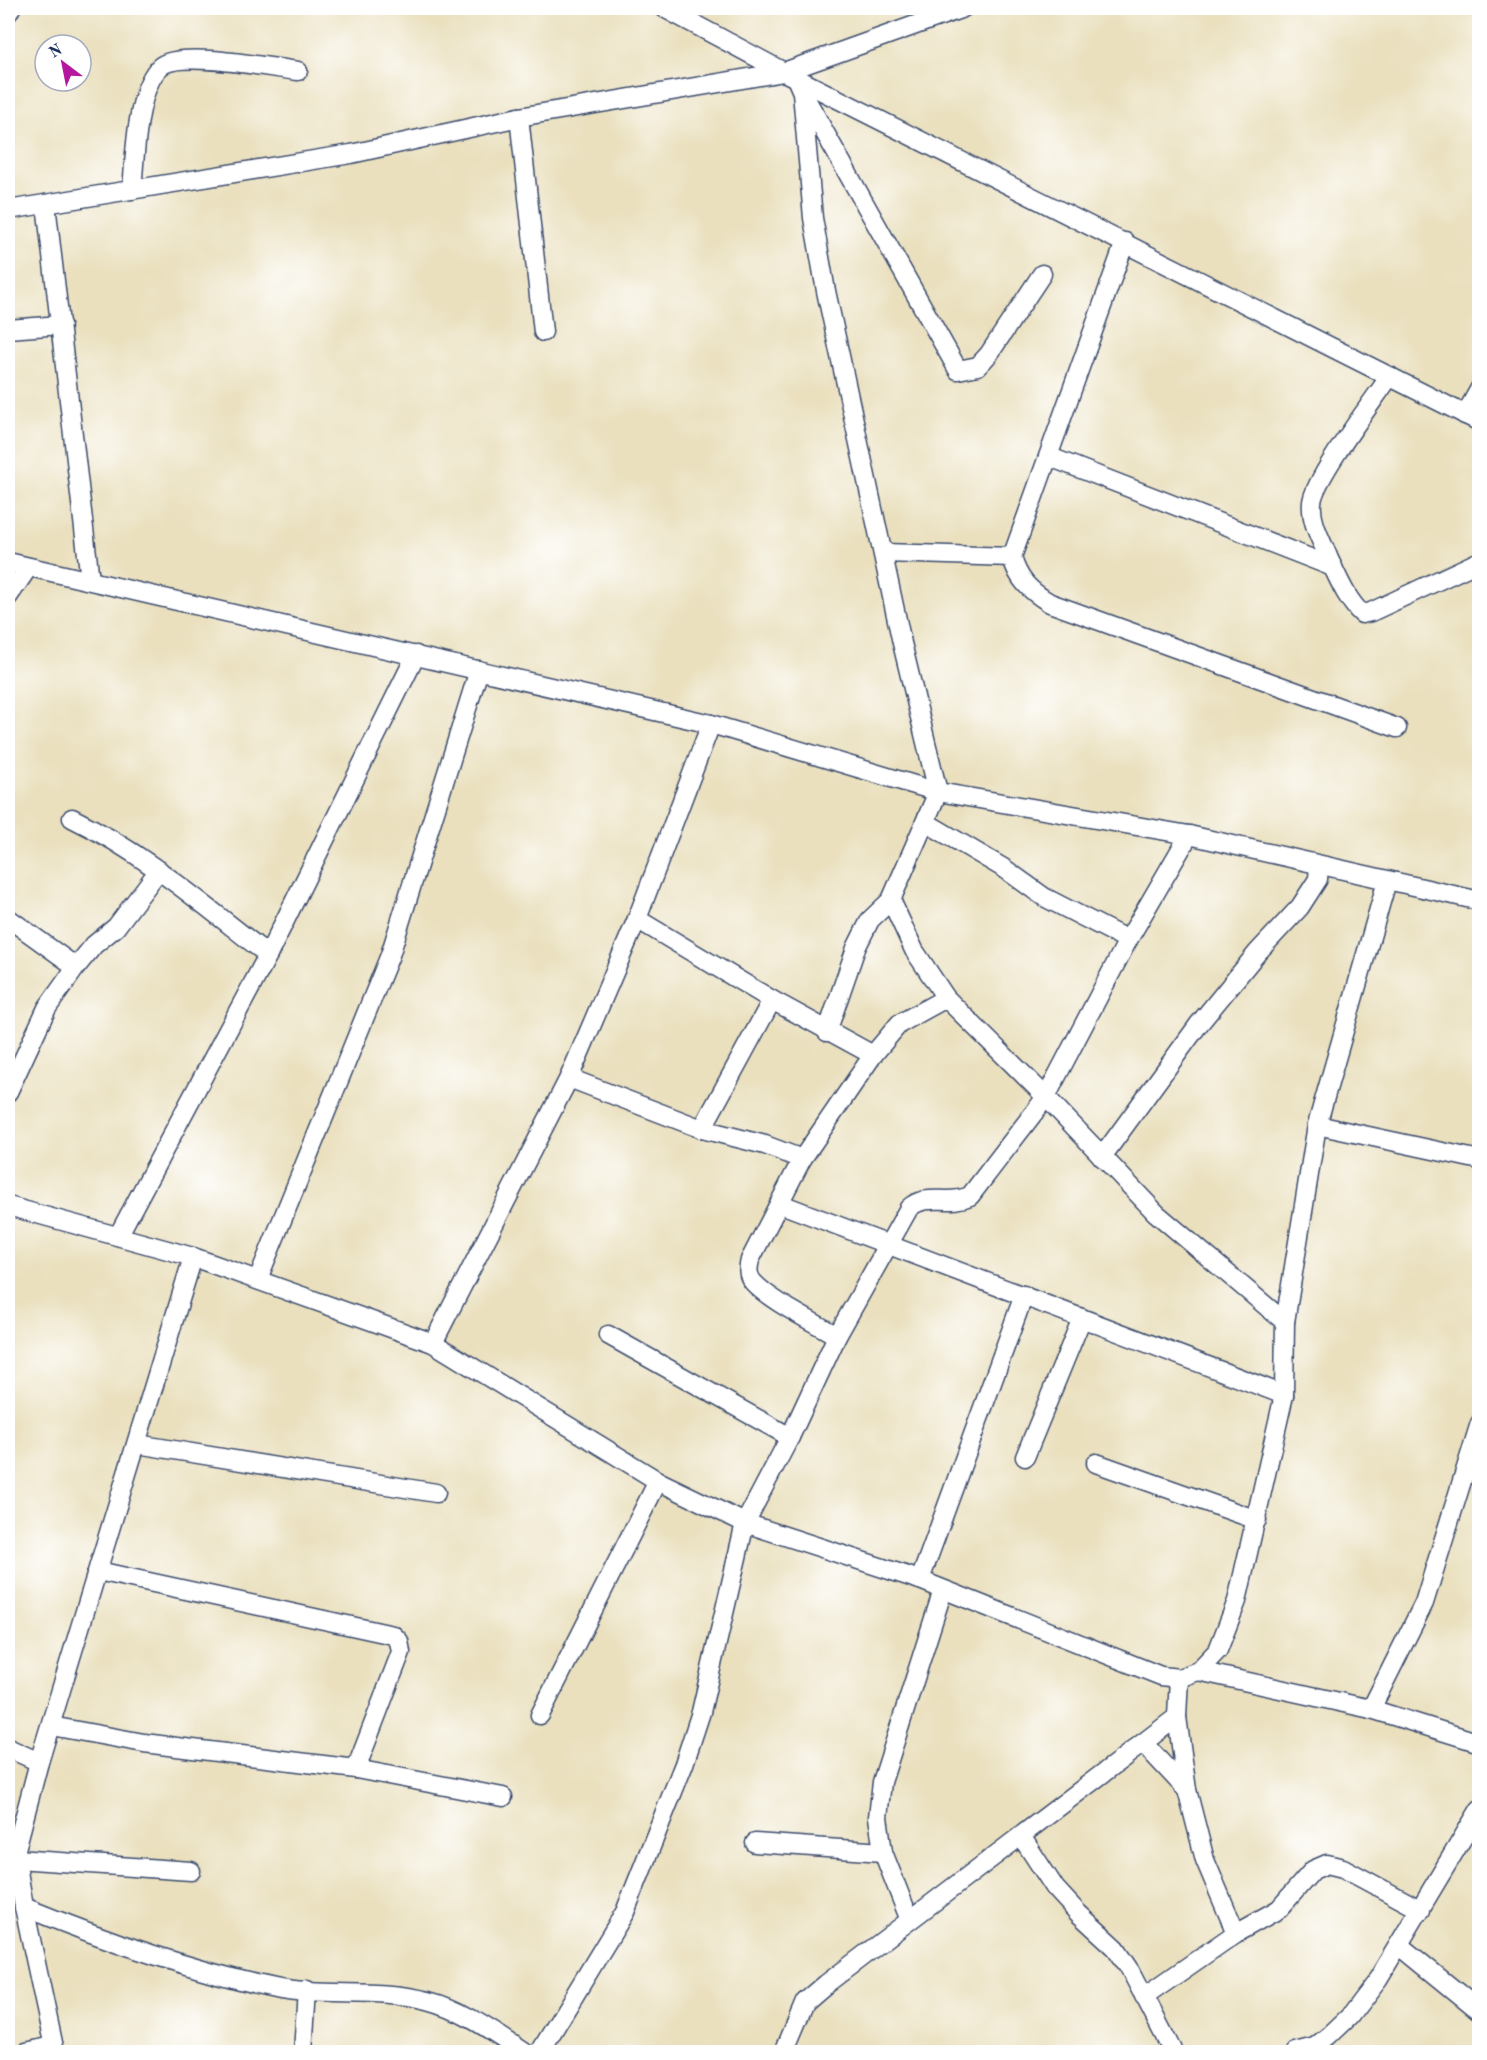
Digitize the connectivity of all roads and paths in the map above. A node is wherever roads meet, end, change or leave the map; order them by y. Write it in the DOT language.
graph roads {
  1 [pos="11,8"];
  2 [pos="663,8"];
  3 [pos="963,8"];
  4 [pos="8,14"];
  5 [pos="298,71"];
  6 [pos="794,80"];
  7 [pos="519,117"];
  8 [pos="132,190"];
  9 [pos="46,204"];
  10 [pos="8,210"];
  11 [pos="1125,242"];
  12 [pos="1042,273"];
  13 [pos="61,325"];
  14 [pos="8,330"];
  15 [pos="543,332"];
  16 [pos="1390,376"];
  17 [pos="1479,388"];
  18 [pos="1472,419"];
  19 [pos="1050,458"];
  20 [pos="884,553"];
  21 [pos="1012,557"];
  22 [pos="1479,561"];
  23 [pos="8,562"];
  24 [pos="1333,567"];
  25 [pos="28,568"];
  26 [pos="90,580"];
  27 [pos="8,597"];
  28 [pos="416,655"];
  29 [pos="479,670"];
  30 [pos="711,724"];
  31 [pos="1397,728"];
  32 [pos="938,792"];
  33 [pos="72,818"];
  34 [pos="927,823"];
  35 [pos="1190,835"];
  36 [pos="1319,866"];
  37 [pos="159,870"];
  38 [pos="1387,881"];
  39 [pos="891,900"];
  40 [pos="1479,901"];
  41 [pos="8,918"];
  42 [pos="637,919"];
  43 [pos="1128,940"];
  44 [pos="268,955"];
  45 [pos="76,967"];
  46 [pos="946,998"];
  47 [pos="772,1000"];
  48 [pos="828,1032"];
  49 [pos="873,1055"];
  50 [pos="569,1078"];
  51 [pos="8,1092"];
  52 [pos="1046,1097"];
  53 [pos="1317,1125"];
  54 [pos="702,1129"];
  55 [pos="1102,1157"];
  56 [pos="802,1159"];
  57 [pos="1479,1160"];
  58 [pos="780,1204"];
  59 [pos="8,1206"];
  60 [pos="118,1236"];
  61 [pos="889,1246"];
  62 [pos="193,1257"];
  63 [pos="258,1279"];
  64 [pos="1024,1295"];
  65 [pos="1082,1318"];
  66 [pos="1285,1322"];
  67 [pos="608,1335"];
  68 [pos="837,1336"];
  69 [pos="433,1343"];
  70 [pos="1284,1395"];
  71 [pos="1479,1423"];
  72 [pos="790,1437"];
  73 [pos="138,1444"];
  74 [pos="1025,1457"];
  75 [pos="1096,1463"];
  76 [pos="658,1481"];
  77 [pos="435,1493"];
  78 [pos="1257,1520"];
  79 [pos="745,1523"];
  80 [pos="98,1571"];
  81 [pos="920,1580"];
  82 [pos="944,1590"];
  83 [pos="1198,1671"];
  84 [pos="1179,1678"];
  85 [pos="1371,1709"];
  86 [pos="540,1715"];
  87 [pos="1177,1717"];
  88 [pos="51,1726"];
  89 [pos="1143,1743"];
  90 [pos="1479,1743"];
  91 [pos="8,1748"];
  92 [pos="39,1762"];
  93 [pos="357,1769"];
  94 [pos="1187,1790"];
  95 [pos="503,1797"];
  96 [pos="1479,1809"];
  97 [pos="1021,1836"];
  98 [pos="1473,1837"];
  99 [pos="755,1843"];
  100 [pos="883,1852"];
  101 [pos="13,1856"];
  102 [pos="191,1871"];
  103 [pos="24,1907"];
  104 [pos="1421,1910"];
  105 [pos="909,1918"];
  106 [pos="1236,1933"];
  107 [pos="1399,1945"];
  108 [pos="308,1990"];
  109 [pos="1144,1997"];
  110 [pos="1479,2011"];
  111 [pos="54,2049"];
  112 [pos="1315,2050"];
  113 [pos="26,2052"];
  114 [pos="303,2052"];
  115 [pos="524,2052"];
  116 [pos="540,2052"];
  117 [pos="784,2052"];
  118 [pos="1173,2052"];
  119 [pos="1295,2052"];
  1 -- 4 [label="street"];
  2 -- 6 [label="street"];
  3 -- 6 [label="street"];
  5 -- 8 [label="street"];
  6 -- 7 [label="street"];
  6 -- 11 [label="street"];
  6 -- 12 [label="street"];
  6 -- 20 [label="street"];
  7 -- 8 [label="street"];
  7 -- 15 [label="street"];
  8 -- 9 [label="street"];
  9 -- 10 [label="street"];
  9 -- 13 [label="street"];
  11 -- 16 [label="street"];
  11 -- 19 [label="street"];
  13 -- 14 [label="street"];
  13 -- 26 [label="street"];
  16 -- 18 [label="street"];
  16 -- 24 [label="street"];
  17 -- 18 [label="street"];
  19 -- 21 [label="street"];
  19 -- 24 [label="street"];
  20 -- 21 [label="street"];
  20 -- 32 [label="street"];
  21 -- 31 [label="street"];
  22 -- 24 [label="street"];
  23 -- 25 [label="street"];
  25 -- 26 [label="street"];
  25 -- 27 [label="street"];
  26 -- 28 [label="street"];
  28 -- 29 [label="street"];
  28 -- 44 [label="street"];
  29 -- 30 [label="street"];
  29 -- 63 [label="street"];
  30 -- 32 [label="street"];
  30 -- 42 [label="street"];
  32 -- 34 [label="street"];
  32 -- 35 [label="street"];
  33 -- 37 [label="street"];
  34 -- 39 [label="street"];
  34 -- 43 [label="street"];
  35 -- 36 [label="street"];
  35 -- 43 [label="street"];
  36 -- 38 [label="street"];
  36 -- 55 [label="street"];
  37 -- 44 [label="street"];
  37 -- 45 [label="street"];
  38 -- 40 [label="street"];
  38 -- 53 [label="street"];
  39 -- 46 [label="street"];
  39 -- 48 [label="street"];
  41 -- 45 [label="street"];
  42 -- 47 [label="street"];
  42 -- 50 [label="street"];
  43 -- 52 [label="street"];
  44 -- 60 [label="street"];
  45 -- 51 [label="street"];
  46 -- 49 [label="street"];
  46 -- 52 [label="street"];
  47 -- 48 [label="street"];
  47 -- 54 [label="street"];
  48 -- 49 [label="street"];
  49 -- 56 [label="street"];
  50 -- 54 [label="street"];
  50 -- 69 [label="street"];
  52 -- 55 [label="street"];
  52 -- 61 [label="street"];
  53 -- 57 [label="street"];
  53 -- 66 [label="street"];
  54 -- 56 [label="street"];
  55 -- 66 [label="street"];
  56 -- 58 [label="street"];
  58 -- 61 [label="street"];
  58 -- 68 [label="street"];
  59 -- 60 [label="street"];
  60 -- 62 [label="street"];
  61 -- 64 [label="street"];
  61 -- 68 [label="street"];
  62 -- 63 [label="street"];
  62 -- 73 [label="street"];
  63 -- 69 [label="street"];
  64 -- 65 [label="street"];
  64 -- 81 [label="street"];
  65 -- 70 [label="street"];
  65 -- 74 [label="street"];
  66 -- 70 [label="street"];
  67 -- 72 [label="street"];
  68 -- 72 [label="street"];
  69 -- 76 [label="street"];
  70 -- 78 [label="street"];
  71 -- 85 [label="street"];
  72 -- 79 [label="street"];
  73 -- 77 [label="street"];
  73 -- 80 [label="street"];
  75 -- 78 [label="street"];
  76 -- 79 [label="street"];
  76 -- 86 [label="street"];
  78 -- 83 [label="street"];
  79 -- 81 [label="street"];
  79 -- 116 [label="street"];
  80 -- 88 [label="street"];
  80 -- 93 [label="street"];
  81 -- 82 [label="street"];
  82 -- 84 [label="street"];
  82 -- 100 [label="street"];
  83 -- 84 [label="street"];
  83 -- 85 [label="street"];
  84 -- 87 [label="street"];
  85 -- 90 [label="street"];
  87 -- 89 [label="street"];
  87 -- 94 [label="street"];
  88 -- 92 [label="street"];
  88 -- 93 [label="street"];
  89 -- 94 [label="street"];
  89 -- 97 [label="street"];
  91 -- 92 [label="street"];
  92 -- 101 [label="street"];
  93 -- 95 [label="street"];
  94 -- 106 [label="street"];
  96 -- 98 [label="street"];
  97 -- 105 [label="street"];
  97 -- 109 [label="street"];
  98 -- 104 [label="street"];
  99 -- 100 [label="street"];
  100 -- 105 [label="street"];
  101 -- 102 [label="street"];
  101 -- 103 [label="street"];
  103 -- 108 [label="street"];
  103 -- 111 [label="street"];
  104 -- 106 [label="street"];
  104 -- 107 [label="street"];
  105 -- 117 [label="street"];
  106 -- 109 [label="street"];
  107 -- 110 [label="street"];
  107 -- 112 [label="street"];
  108 -- 114 [label="street"];
  108 -- 115 [label="street"];
  109 -- 118 [label="street"];
  111 -- 113 [label="street"];
  112 -- 119 [label="street"];
}
